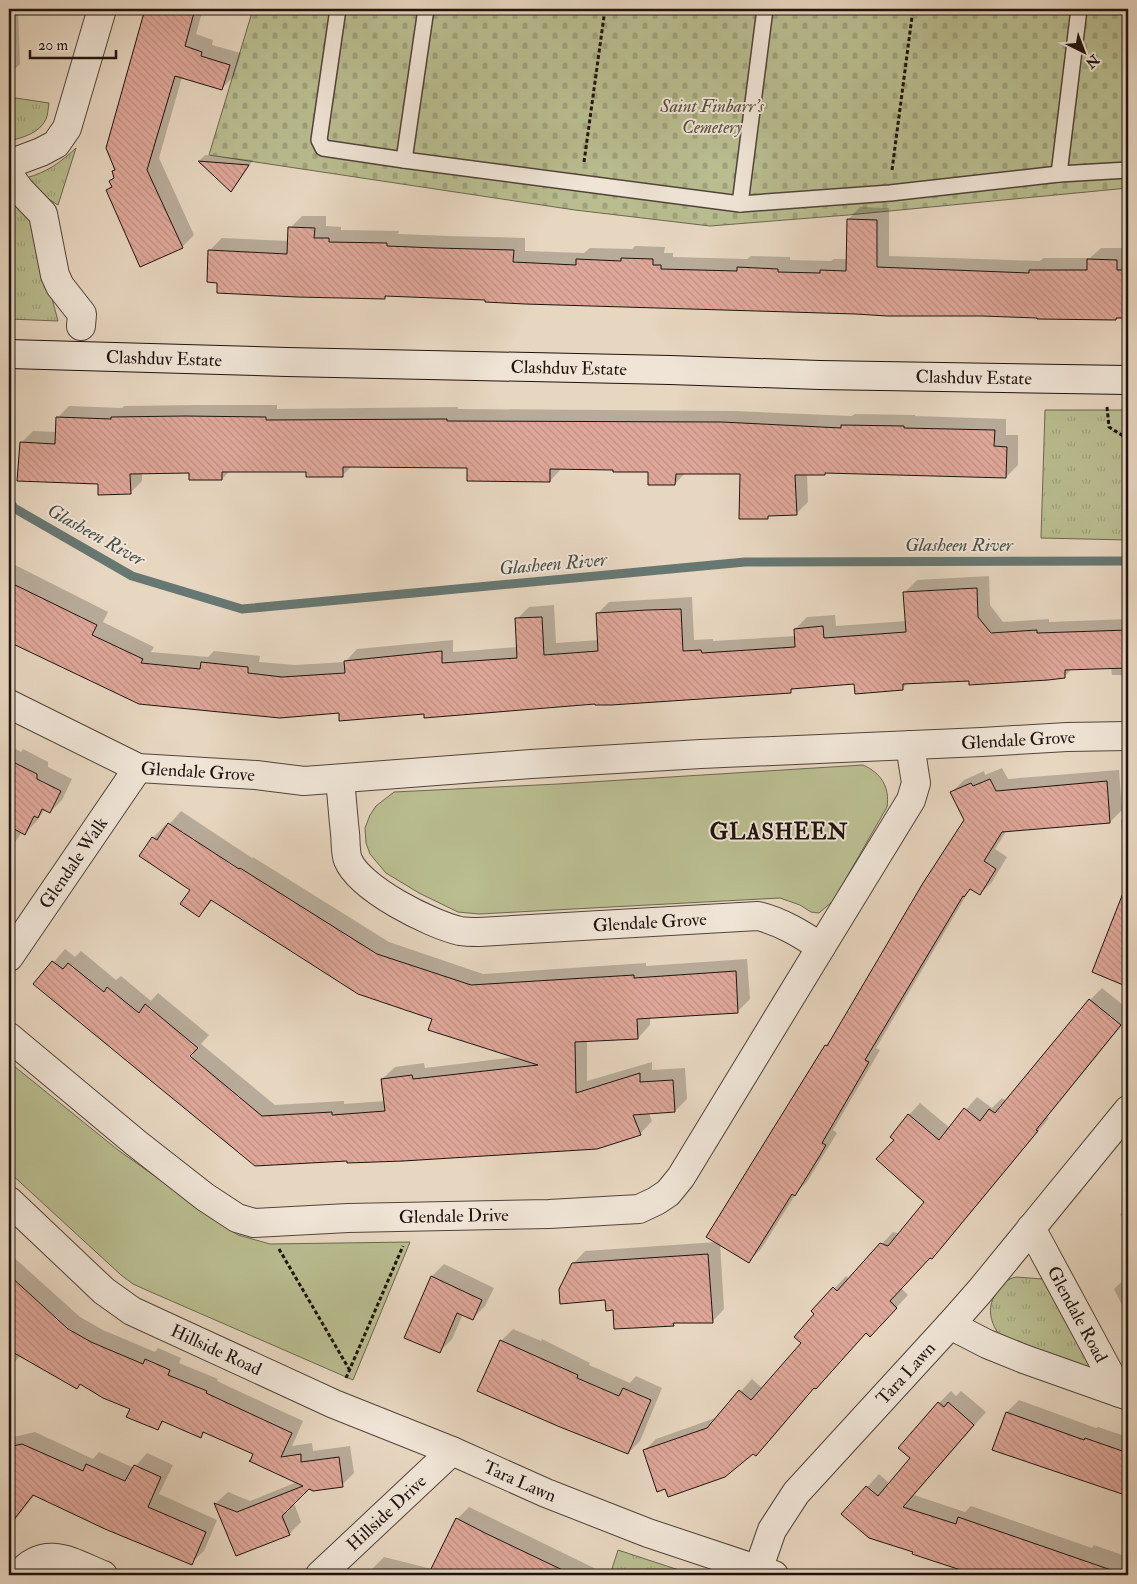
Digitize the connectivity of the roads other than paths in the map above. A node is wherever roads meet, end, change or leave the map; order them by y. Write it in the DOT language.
graph roads {
  1 [pos="102,9"];
  2 [pos="338,9"];
  3 [pos="426,9"];
  4 [pos="765,9"];
  5 [pos="1079,9"];
  6 [pos="404,160"];
  7 [pos="9,164"];
  8 [pos="1128,170"];
  9 [pos="1059,174"];
  10 [pos="9,175"];
  11 [pos="740,204"];
  12 [pos="81,326"];
  13 [pos="9,354"];
  14 [pos="1117,380"];
  15 [pos="9,704"];
  16 [pos="1128,736"];
  17 [pos="910,745"];
  18 [pos="138,768"];
  19 [pos="340,780"];
  20 [pos="821,947"];
  21 [pos="9,957"];
  22 [pos="9,1037"];
  23 [pos="1128,1110"];
  24 [pos="9,1201"];
  25 [pos="1031,1228"];
  26 [pos="950,1325"];
  27 [pos="1124,1394"];
  28 [pos="452,1451"];
  29 [pos="766,1573"];
  30 [pos="19,1575"];
  31 [pos="103,1575"];
  32 [pos="320,1575"];
  1 -- 7 [label="street"];
  2 -- 6 [label="lane"];
  3 -- 6 [label="lane"];
  4 -- 11 [label="lane"];
  5 -- 9 [label="lane"];
  6 -- 11 [label="lane"];
  8 -- 9 [label="lane"];
  9 -- 11 [label="lane"];
  10 -- 12 [label="street"];
  13 -- 14 [label="street, Clashduv Estate"];
  15 -- 18 [label="street, Glendale Grove"];
  16 -- 17 [label="street, Glendale Grove"];
  17 -- 19 [label="street, Glendale Grove"];
  17 -- 20 [label="street"];
  18 -- 19 [label="street, Glendale Grove"];
  18 -- 21 [label="street, Glendale Walk"];
  19 -- 20 [label="street, Glendale Grove"];
  20 -- 22 [label="street, Glendale Drive"];
  23 -- 25 [label="street"];
  24 -- 28 [label="street, Hillside Road"];
  25 -- 26 [label="street"];
  25 -- 27 [label="street, Glendale Road"];
  26 -- 27 [label="street"];
  26 -- 29 [label="street, Tara Lawn"];
  28 -- 29 [label="street, Tara Lawn"];
  28 -- 32 [label="street, Hillside Drive"];
  30 -- 31 [label="street"];
}
